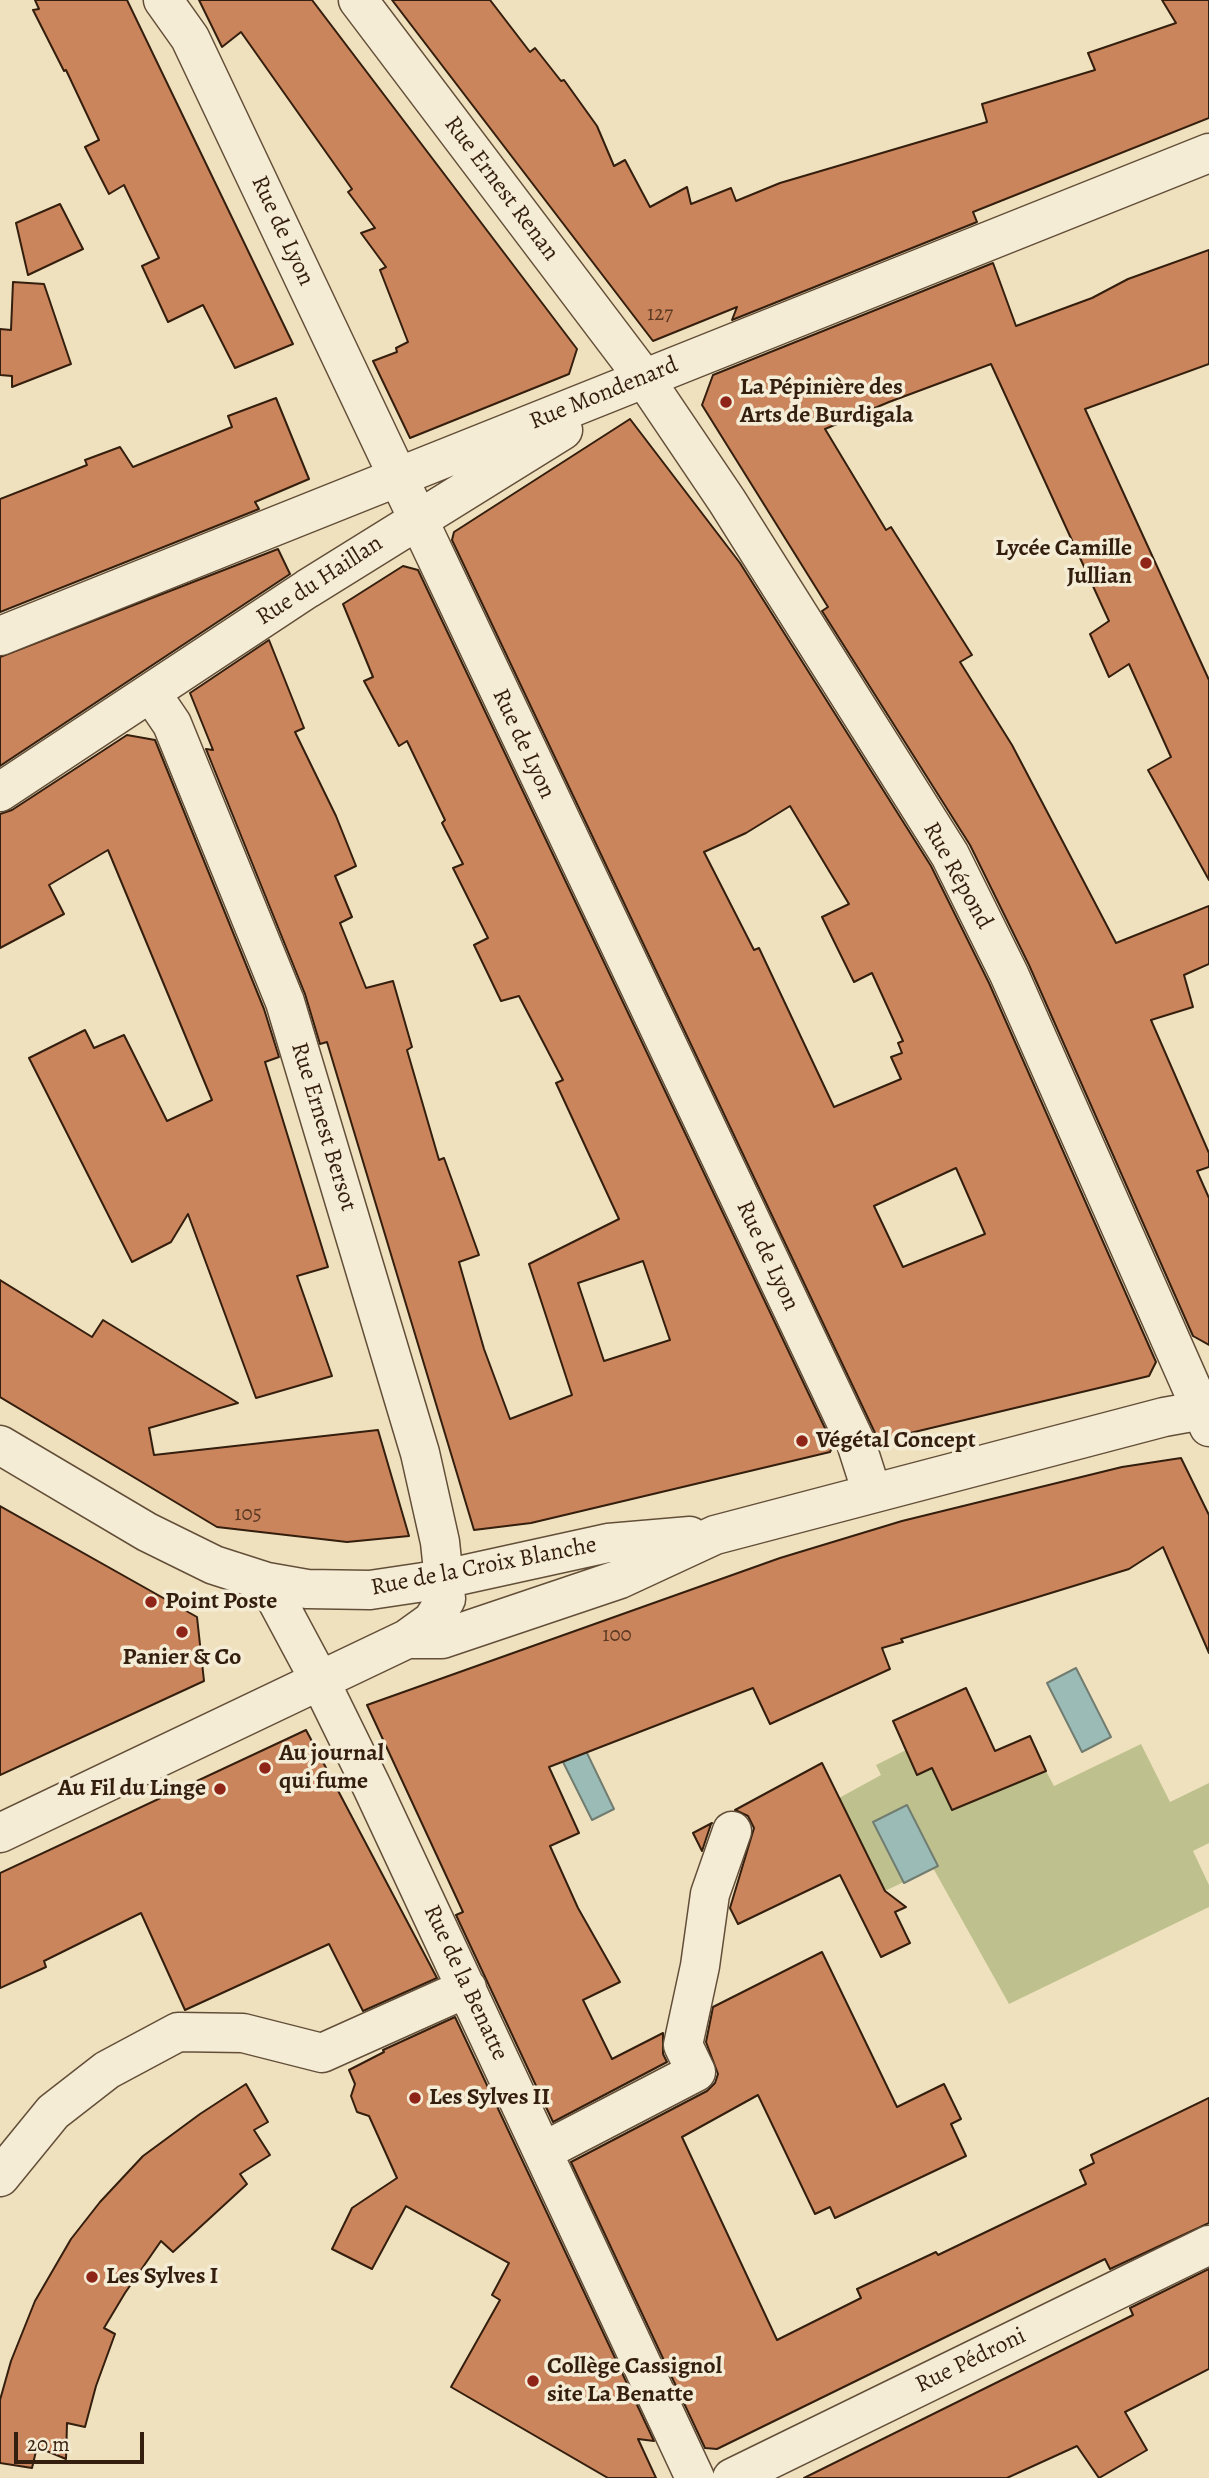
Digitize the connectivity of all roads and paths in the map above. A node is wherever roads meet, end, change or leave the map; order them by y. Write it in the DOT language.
graph roads {
  1 [pos="163,0"];
  2 [pos="358,0"];
  3 [pos="1209,152"];
  4 [pos="644,378"];
  5 [pos="398,477"];
  6 [pos="417,519"];
  7 [pos="0,636"];
  8 [pos="151,693"];
  9 [pos="0,792"];
  10 [pos="1207,1415"];
  11 [pos="0,1445"];
  12 [pos="873,1493"];
  13 [pos="715,1535"];
  14 [pos="444,1579"];
  15 [pos="267,1582"];
  16 [pos="407,1639"];
  17 [pos="320,1681"];
  18 [pos="732,1831"];
  19 [pos="0,1833"];
  20 [pos="467,1988"];
  21 [pos="544,2151"];
  22 [pos="0,2177"];
  23 [pos="1209,2245"];
  24 [pos="695,2478"];
  25 [pos="732,2478"];
  1 -- 5 [label="street, Rue de Lyon"];
  2 -- 4 [label="street, Rue Ernest Renan"];
  3 -- 4 [label="street, Rue Mondenard"];
  4 -- 5 [label="street, Rue Mondenard"];
  4 -- 6 [label="street, Rue du Haillan"];
  4 -- 10 [label="street, Rue Répond"];
  5 -- 6 [label="street, Rue de Lyon"];
  5 -- 7 [label="street, Rue Mondenard"];
  6 -- 8 [label="street, Rue du Haillan"];
  6 -- 12 [label="street, Rue de Lyon"];
  8 -- 9 [label="street, Rue du Haillan"];
  8 -- 14 [label="street, Rue Ernest Bersot"];
  10 -- 12 [label="street, Rue de la Croix Blanche"];
  11 -- 15 [label="street, Rue de la Croix Blanche"];
  12 -- 13 [label="street, Rue de la Croix Blanche"];
  13 -- 14 [label="street, Rue de la Croix Blanche"];
  13 -- 16 [label="street, Rue de la Croix Blanche"];
  14 -- 15 [label="street, Rue de la Croix Blanche"];
  14 -- 16 [label="street, Rue Ernest Bersot"];
  15 -- 17 [label="street, Rue de la Benatte"];
  16 -- 17 [label="street, Rue de la Croix Blanche"];
  17 -- 19 [label="street, Rue de la Croix Blanche"];
  17 -- 20 [label="street, Rue de la Benatte"];
  18 -- 21 [label="street"];
  20 -- 21 [label="street, Rue de la Benatte"];
  20 -- 22 [label="street"];
  21 -- 24 [label="street, Rue de la Benatte"];
  23 -- 25 [label="street, Rue Pédroni"];
}
